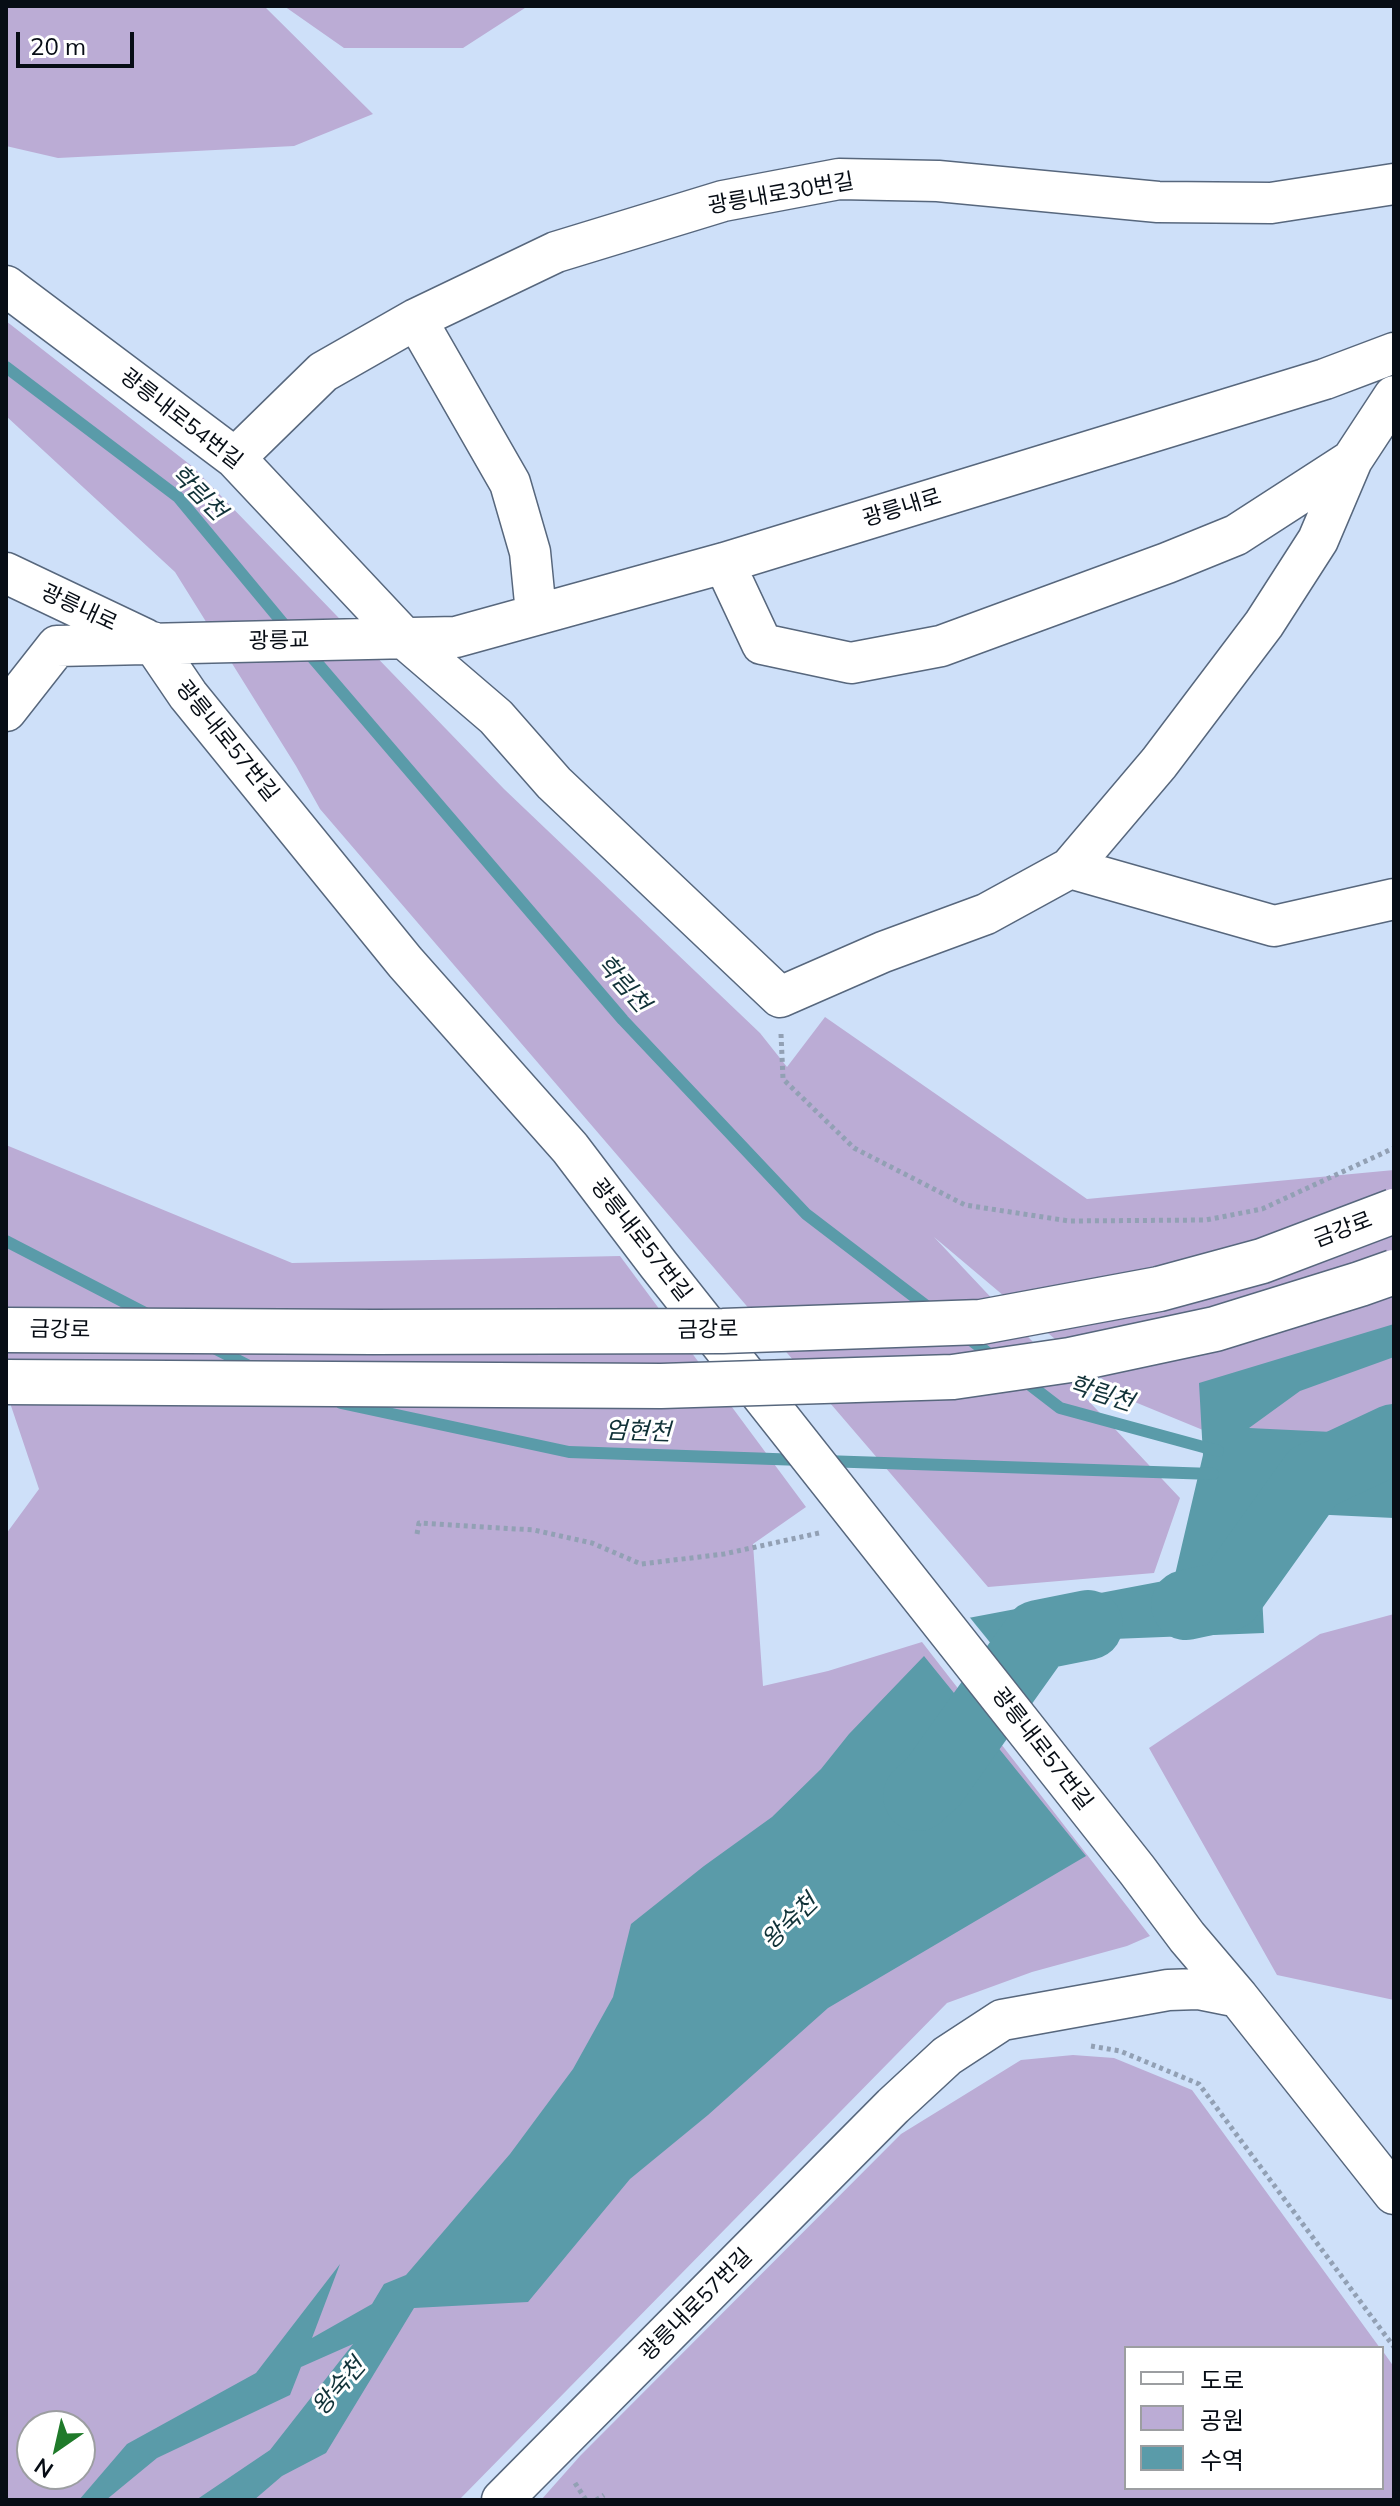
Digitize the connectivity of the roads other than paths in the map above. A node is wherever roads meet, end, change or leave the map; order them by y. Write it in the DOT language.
graph roads {
  1 [pos="1394,184"];
  2 [pos="6,286"];
  3 [pos="416,319"];
  4 [pos="1394,353"];
  5 [pos="1394,396"];
  6 [pos="235,458"];
  7 [pos="1352,460"];
  8 [pos="724,563"];
  9 [pos="6,573"];
  10 [pos="536,613"];
  11 [pos="405,639"];
  12 [pos="152,642"];
  13 [pos="6,711"];
  14 [pos="1070,868"];
  15 [pos="1394,899"];
  16 [pos="1394,1211"];
  17 [pos="1394,1272"];
  18 [pos="6,1330"];
  19 [pos="6,1382"];
  20 [pos="1238,1997"];
  21 [pos="1394,2194"];
  22 [pos="502,2500"];
  1 -- 3 [label="street, 광릉내로30번길"];
  2 -- 6 [label="street, 광릉내로54번길"];
  3 -- 6 [label="street, 광릉내로30번길"];
  3 -- 10 [label="street"];
  4 -- 8 [label="street, 광릉내로"];
  5 -- 7 [label="street"];
  6 -- 11 [label="street, 광릉내로54번길"];
  7 -- 8 [label="street"];
  7 -- 14 [label="street"];
  8 -- 10 [label="street, 광릉내로"];
  9 -- 12 [label="street, 광릉내로"];
  10 -- 11 [label="street, 광릉내로"];
  11 -- 12 [label="street, 광릉교"];
  11 -- 14 [label="street, 광릉내로54번길"];
  12 -- 13 [label="street, 광릉교"];
  12 -- 20 [label="street, 광릉내로57번길, bridge"];
  14 -- 15 [label="street"];
  16 -- 18 [label="main road, 금강로, bridge"];
  17 -- 19 [label="main road, bridge"];
  20 -- 21 [label="street, 광릉내로57번길"];
  20 -- 22 [label="street, 광릉내로57번길"];
}
